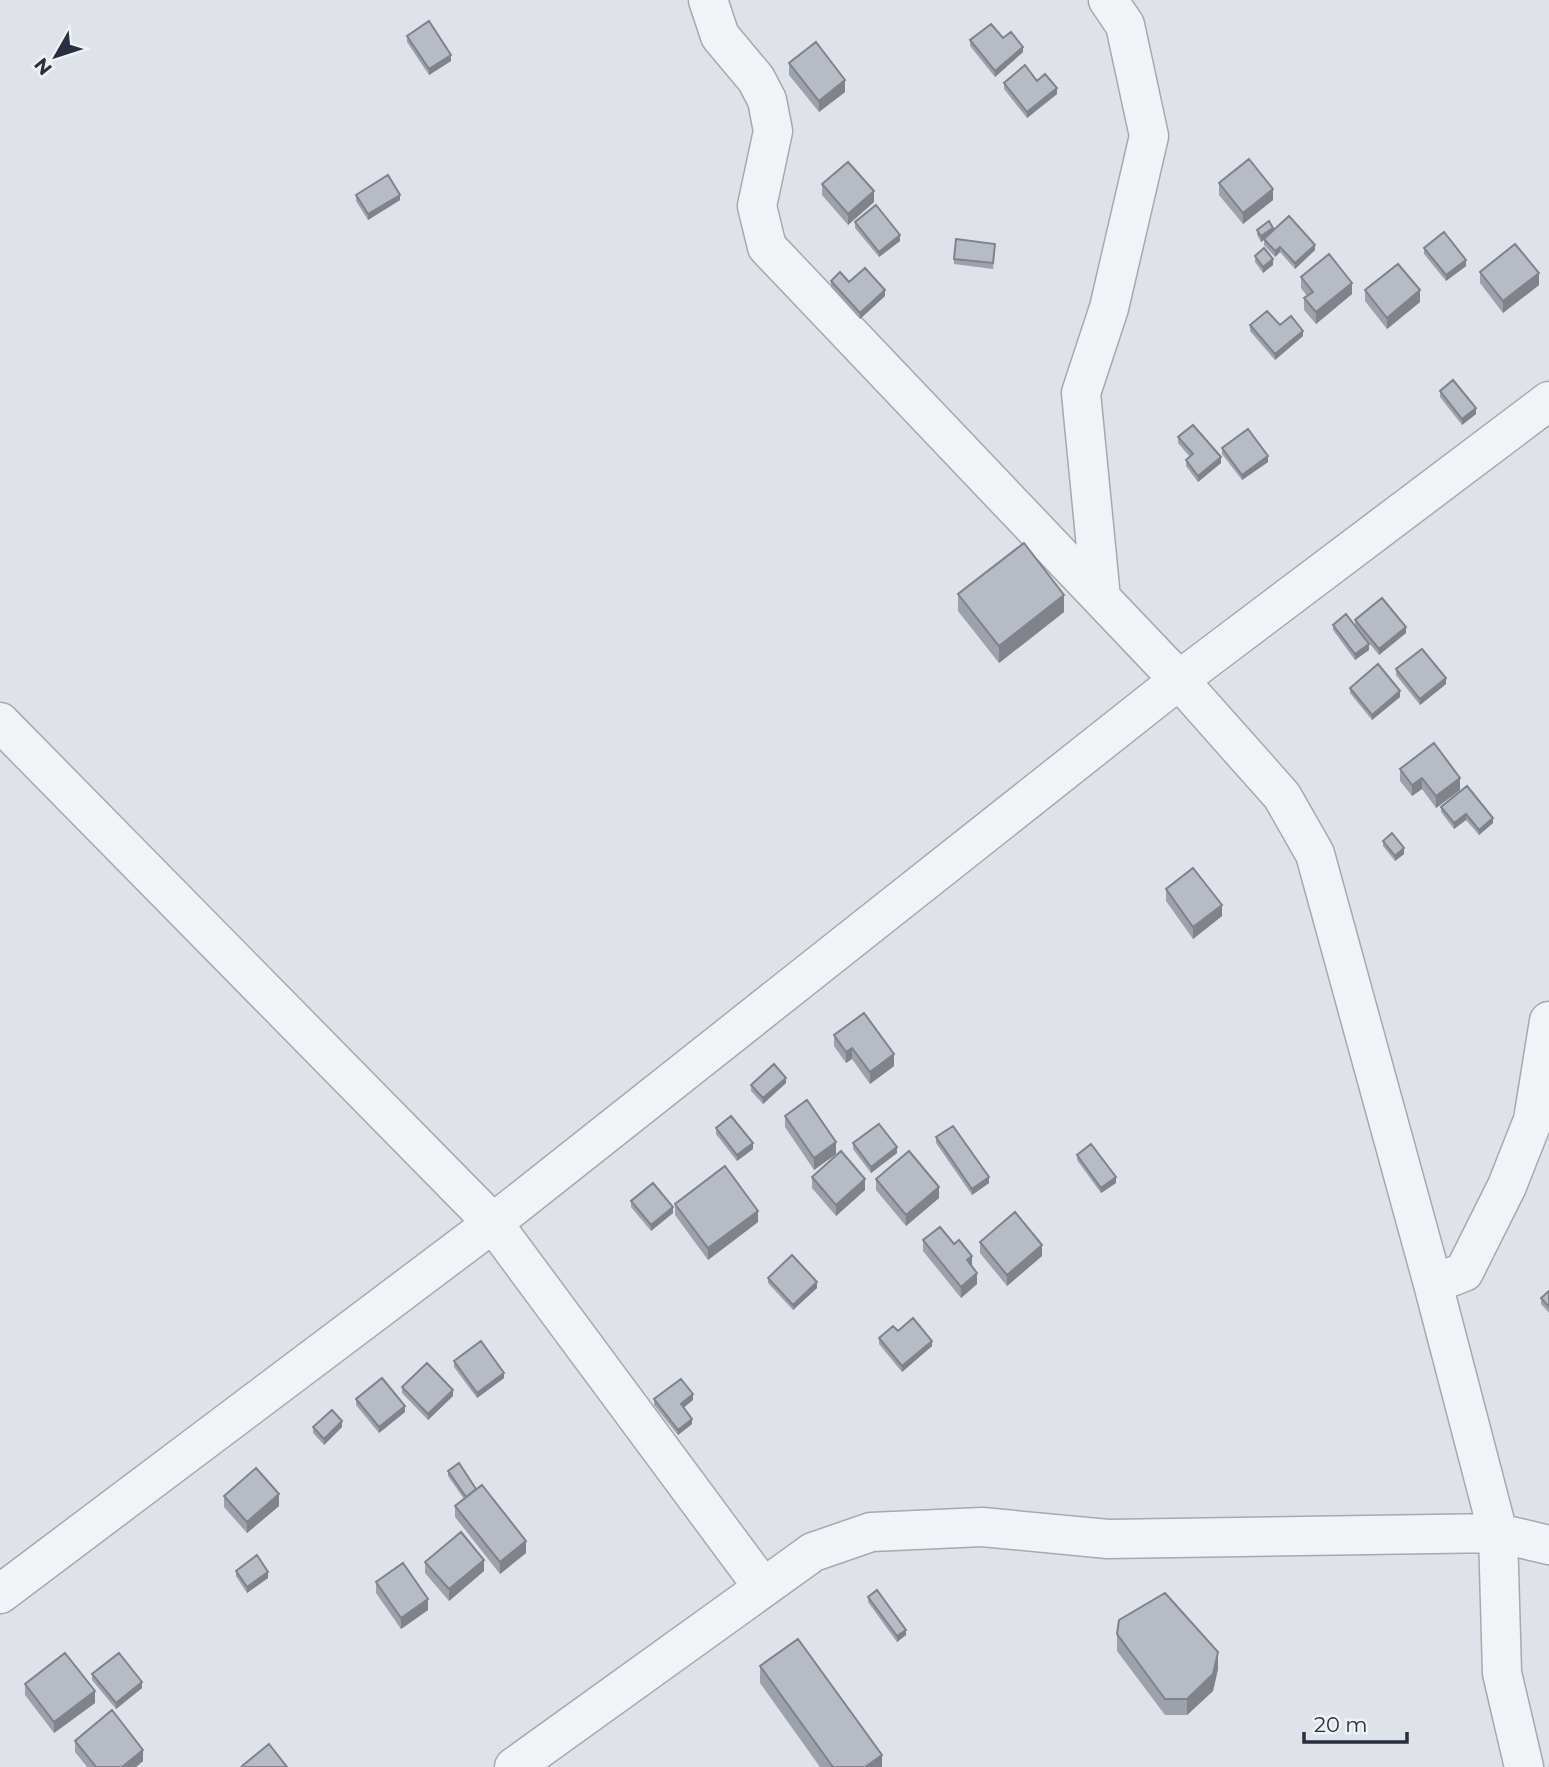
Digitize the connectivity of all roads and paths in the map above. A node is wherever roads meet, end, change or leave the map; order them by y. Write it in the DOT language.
graph roads {
  1 [pos="708,0"];
  2 [pos="1108,0"];
  3 [pos="1549,401"];
  4 [pos="1101,598"];
  5 [pos="1179,680"];
  6 [pos="0,722"];
  7 [pos="1549,1021"];
  8 [pos="493,1223"];
  9 [pos="1433,1284"];
  10 [pos="1498,1533"];
  11 [pos="1549,1545"];
  12 [pos="762,1586"];
  13 [pos="0,1594"];
  14 [pos="514,1767"];
  15 [pos="1524,1767"];
  1 -- 4 [label="street"];
  2 -- 4 [label="street"];
  3 -- 5 [label="street"];
  4 -- 5 [label="street"];
  5 -- 8 [label="street"];
  5 -- 9 [label="street"];
  6 -- 8 [label="street"];
  7 -- 9 [label="street"];
  8 -- 12 [label="street"];
  8 -- 13 [label="street"];
  9 -- 10 [label="street"];
  10 -- 11 [label="street"];
  10 -- 12 [label="street"];
  10 -- 15 [label="street"];
  12 -- 14 [label="street"];
}
